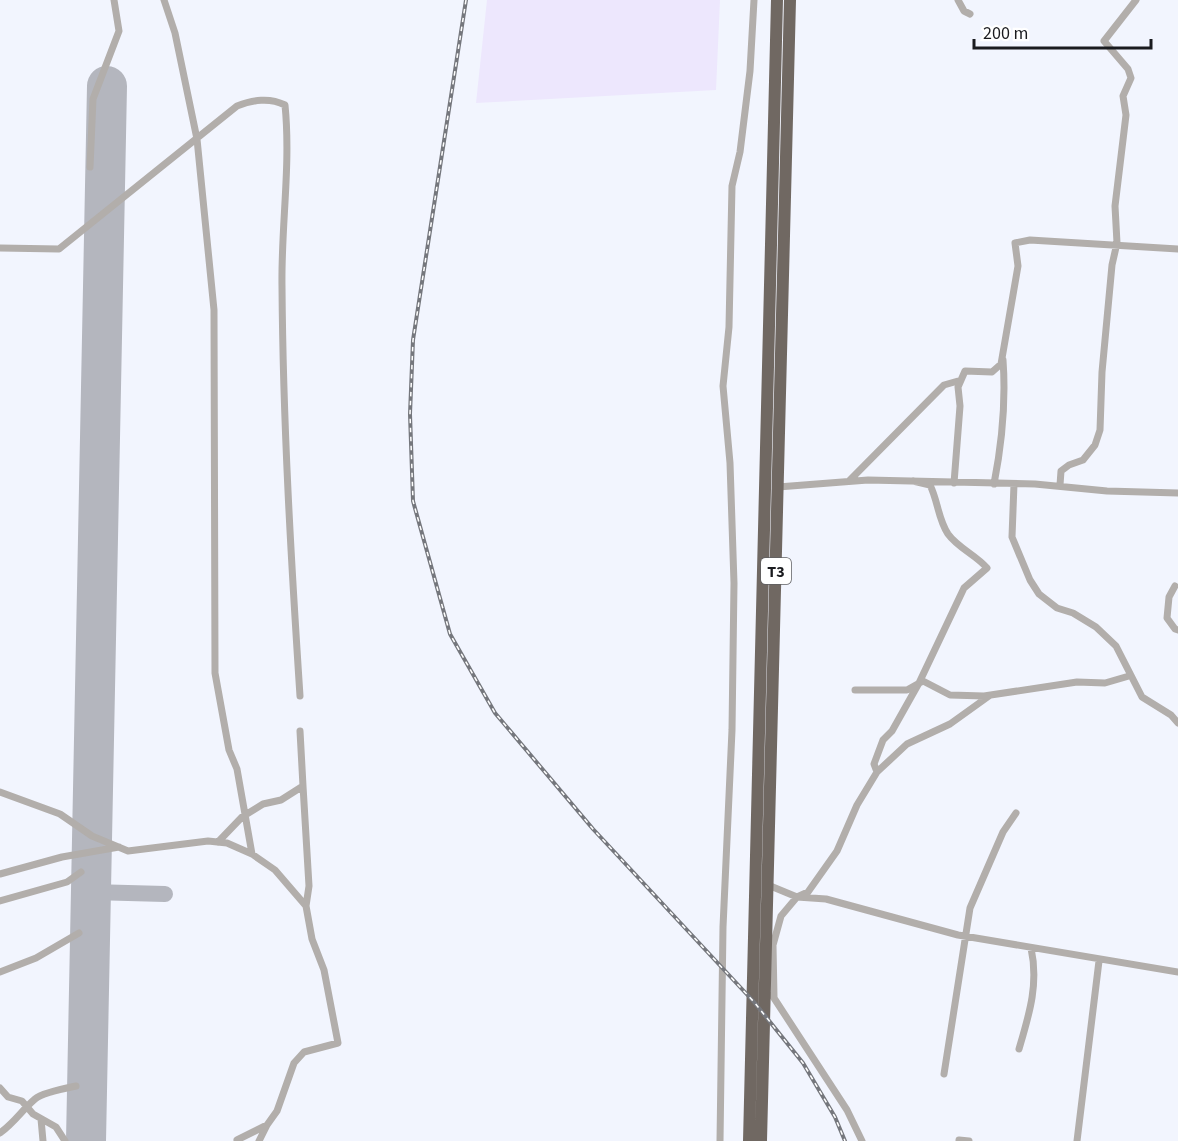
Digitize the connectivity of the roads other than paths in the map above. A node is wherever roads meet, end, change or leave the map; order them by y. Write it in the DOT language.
graph roads {
  1 [pos="114,0"];
  2 [pos="165,0"];
  3 [pos="754,0"];
  4 [pos="777,0"];
  5 [pos="790,0"];
  6 [pos="958,0"];
  7 [pos="1136,0"];
  8 [pos="969,14"];
  9 [pos="197,139"];
  10 [pos="90,167"];
  11 [pos="1117,244"];
  12 [pos="0,248"];
  13 [pos="1178,249"];
  14 [pos="1002,355"];
  15 [pos="958,381"];
  16 [pos="849,481"];
  17 [pos="913,481"];
  18 [pos="954,483"];
  19 [pos="994,484"];
  20 [pos="1014,484"];
  21 [pos="1060,485"];
  22 [pos="778,487"];
  23 [pos="1178,493"];
  24 [pos="1175,586"];
  25 [pos="1178,630"];
  26 [pos="1130,676"];
  27 [pos="919,683"];
  28 [pos="855,690"];
  29 [pos="300,696"];
  30 [pos="989,696"];
  31 [pos="1178,723"];
  32 [pos="300,731"];
  33 [pos="877,772"];
  34 [pos="303,786"];
  35 [pos="0,792"];
  36 [pos="1016,813"];
  37 [pos="244,816"];
  38 [pos="218,842"];
  39 [pos="118,847"];
  40 [pos="252,854"];
  41 [pos="81,872"];
  42 [pos="0,874"];
  43 [pos="768,885"];
  44 [pos="797,897"];
  45 [pos="0,901"];
  46 [pos="306,906"];
  47 [pos="79,933"];
  48 [pos="964,936"];
  49 [pos="1031,948"];
  50 [pos="1099,961"];
  51 [pos="0,972"];
  52 [pos="1178,972"];
  53 [pos="765,986"];
  54 [pos="774,997"];
  55 [pos="1019,1049"];
  56 [pos="944,1074"];
  57 [pos="76,1086"];
  58 [pos="0,1088"];
  59 [pos="28,1108"];
  60 [pos="41,1119"];
  61 [pos="267,1125"];
  62 [pos="0,1133"];
  63 [pos="237,1140"];
  64 [pos="959,1140"];
  65 [pos="43,1141"];
  66 [pos="65,1141"];
  67 [pos="259,1141"];
  68 [pos="720,1141"];
  69 [pos="749,1141"];
  70 [pos="761,1141"];
  71 [pos="862,1141"];
  72 [pos="969,1141"];
  73 [pos="1077,1141"];
  1 -- 10 [label="street"];
  2 -- 9 [label="street"];
  3 -- 68 [label="street"];
  4 -- 69 [label="highway, T3"];
  5 -- 22 [label="highway, T3"];
  6 -- 8 [label="street"];
  7 -- 11 [label="street"];
  9 -- 12 [label="street"];
  9 -- 29 [label="street"];
  9 -- 37 [label="street"];
  11 -- 13 [label="street"];
  11 -- 14 [label="street"];
  11 -- 21 [label="street"];
  14 -- 15 [label="street"];
  14 -- 19 [label="street"];
  15 -- 16 [label="street"];
  15 -- 18 [label="street"];
  16 -- 17 [label="street"];
  16 -- 22 [label="street"];
  17 -- 18 [label="street"];
  17 -- 27 [label="street"];
  18 -- 19 [label="street"];
  19 -- 20 [label="street"];
  20 -- 21 [label="street"];
  20 -- 26 [label="street"];
  21 -- 23 [label="street"];
  22 -- 43 [label="highway, T3"];
  24 -- 25 [label="street"];
  26 -- 30 [label="street"];
  26 -- 31 [label="street"];
  27 -- 28 [label="street"];
  27 -- 30 [label="street"];
  27 -- 33 [label="street"];
  30 -- 33 [label="street"];
  32 -- 34 [label="street"];
  33 -- 44 [label="street"];
  34 -- 37 [label="street"];
  34 -- 46 [label="street"];
  35 -- 39 [label="street"];
  36 -- 48 [label="street"];
  37 -- 38 [label="street"];
  37 -- 40 [label="street"];
  38 -- 39 [label="street"];
  38 -- 40 [label="street"];
  39 -- 42 [label="street"];
  40 -- 46 [label="street"];
  41 -- 45 [label="street"];
  43 -- 44 [label="street"];
  43 -- 53 [label="highway, T3"];
  44 -- 48 [label="street"];
  44 -- 54 [label="street"];
  46 -- 61 [label="street"];
  47 -- 51 [label="street"];
  48 -- 49 [label="street"];
  48 -- 56 [label="street"];
  49 -- 50 [label="street"];
  49 -- 55 [label="street"];
  50 -- 52 [label="street"];
  50 -- 73 [label="street"];
  53 -- 54 [label="street"];
  53 -- 70 [label="highway, T3"];
  54 -- 71 [label="street"];
  57 -- 59 [label="street"];
  58 -- 59 [label="street"];
  59 -- 60 [label="street"];
  59 -- 62 [label="street"];
  60 -- 65 [label="street"];
  60 -- 66 [label="street"];
  61 -- 63 [label="street"];
  61 -- 67 [label="street"];
  64 -- 72 [label="street"];
}
